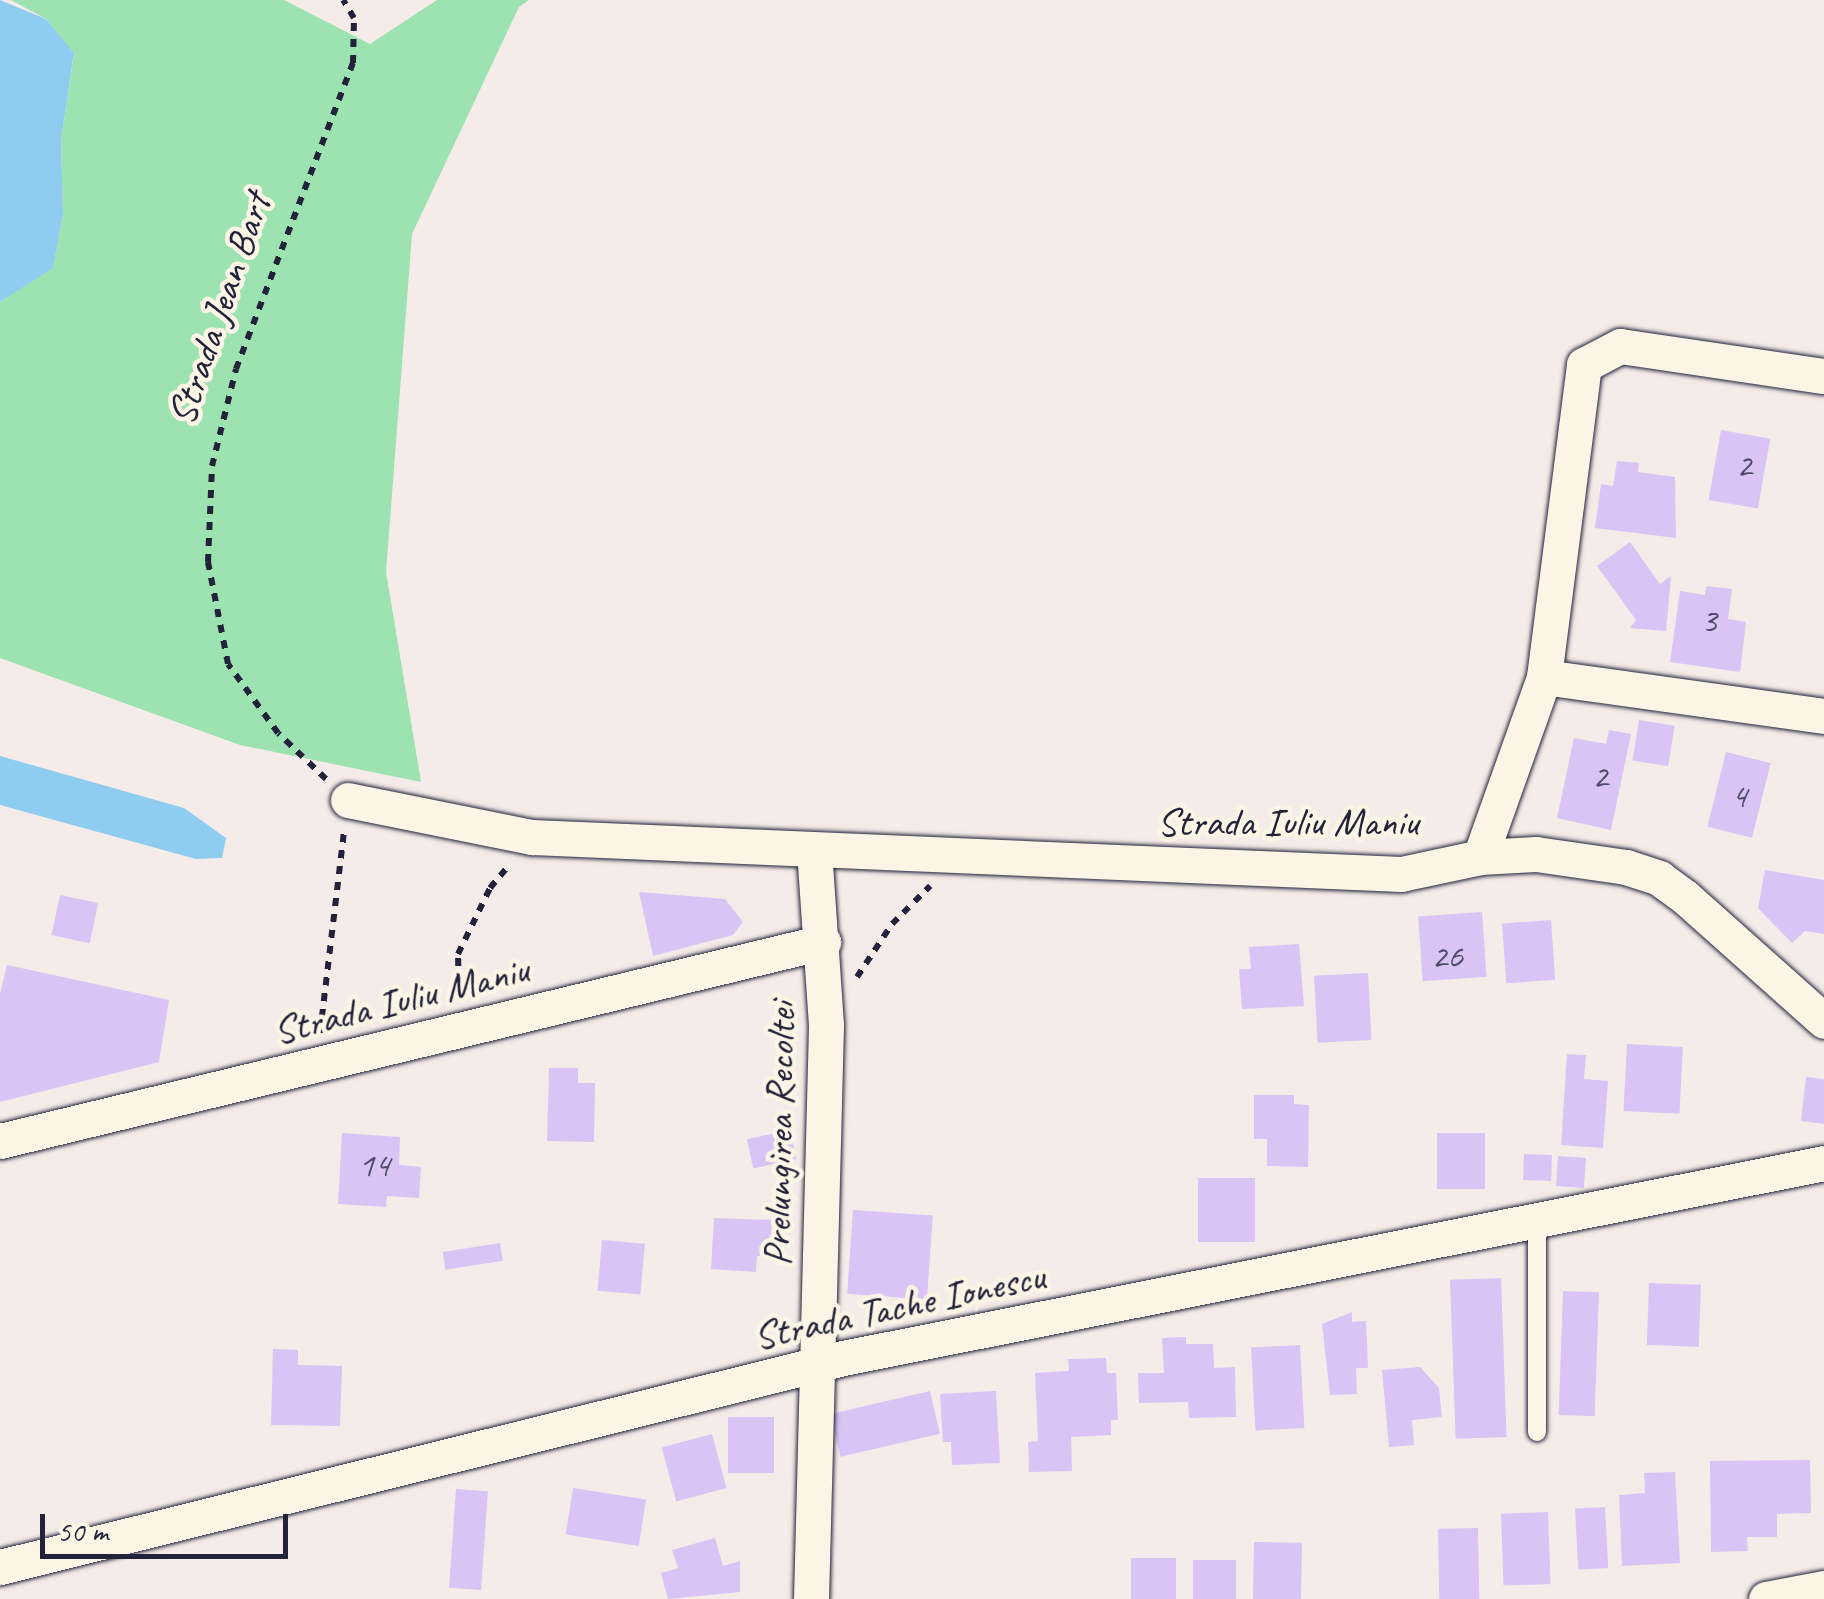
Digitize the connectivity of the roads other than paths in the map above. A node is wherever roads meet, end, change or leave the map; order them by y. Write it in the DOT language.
graph roads {
  1 [pos="1824,376"];
  2 [pos="1544,677"];
  3 [pos="1824,716"];
  4 [pos="348,800"];
  5 [pos="814,851"];
  6 [pos="1480,857"];
  7 [pos="823,942"];
  8 [pos="1824,1021"];
  9 [pos="0,1141"];
  10 [pos="1824,1163"];
  11 [pos="1537,1219"];
  12 [pos="817,1364"];
  13 [pos="1538,1432"];
  14 [pos="0,1568"];
  15 [pos="1824,1588"];
  16 [pos="811,1599"];
  17 [pos="1766,1599"];
  1 -- 2 [label="street"];
  2 -- 3 [label="street"];
  2 -- 6 [label="street"];
  4 -- 5 [label="street"];
  5 -- 6 [label="street, Strada Iuliu Maniu"];
  5 -- 7 [label="street, Prelungirea Recoltei"];
  6 -- 8 [label="street, Strada Iuliu Maniu"];
  7 -- 9 [label="street, Strada Iuliu Maniu"];
  7 -- 12 [label="street, Prelungirea Recoltei"];
  10 -- 11 [label="street, Strada Tache Ionescu"];
  11 -- 12 [label="street, Strada Tache Ionescu"];
  11 -- 13 [label="lane"];
  12 -- 14 [label="street, Strada Tache Ionescu"];
  12 -- 16 [label="street, Prelungirea Recoltei"];
  15 -- 17 [label="street"];
}
